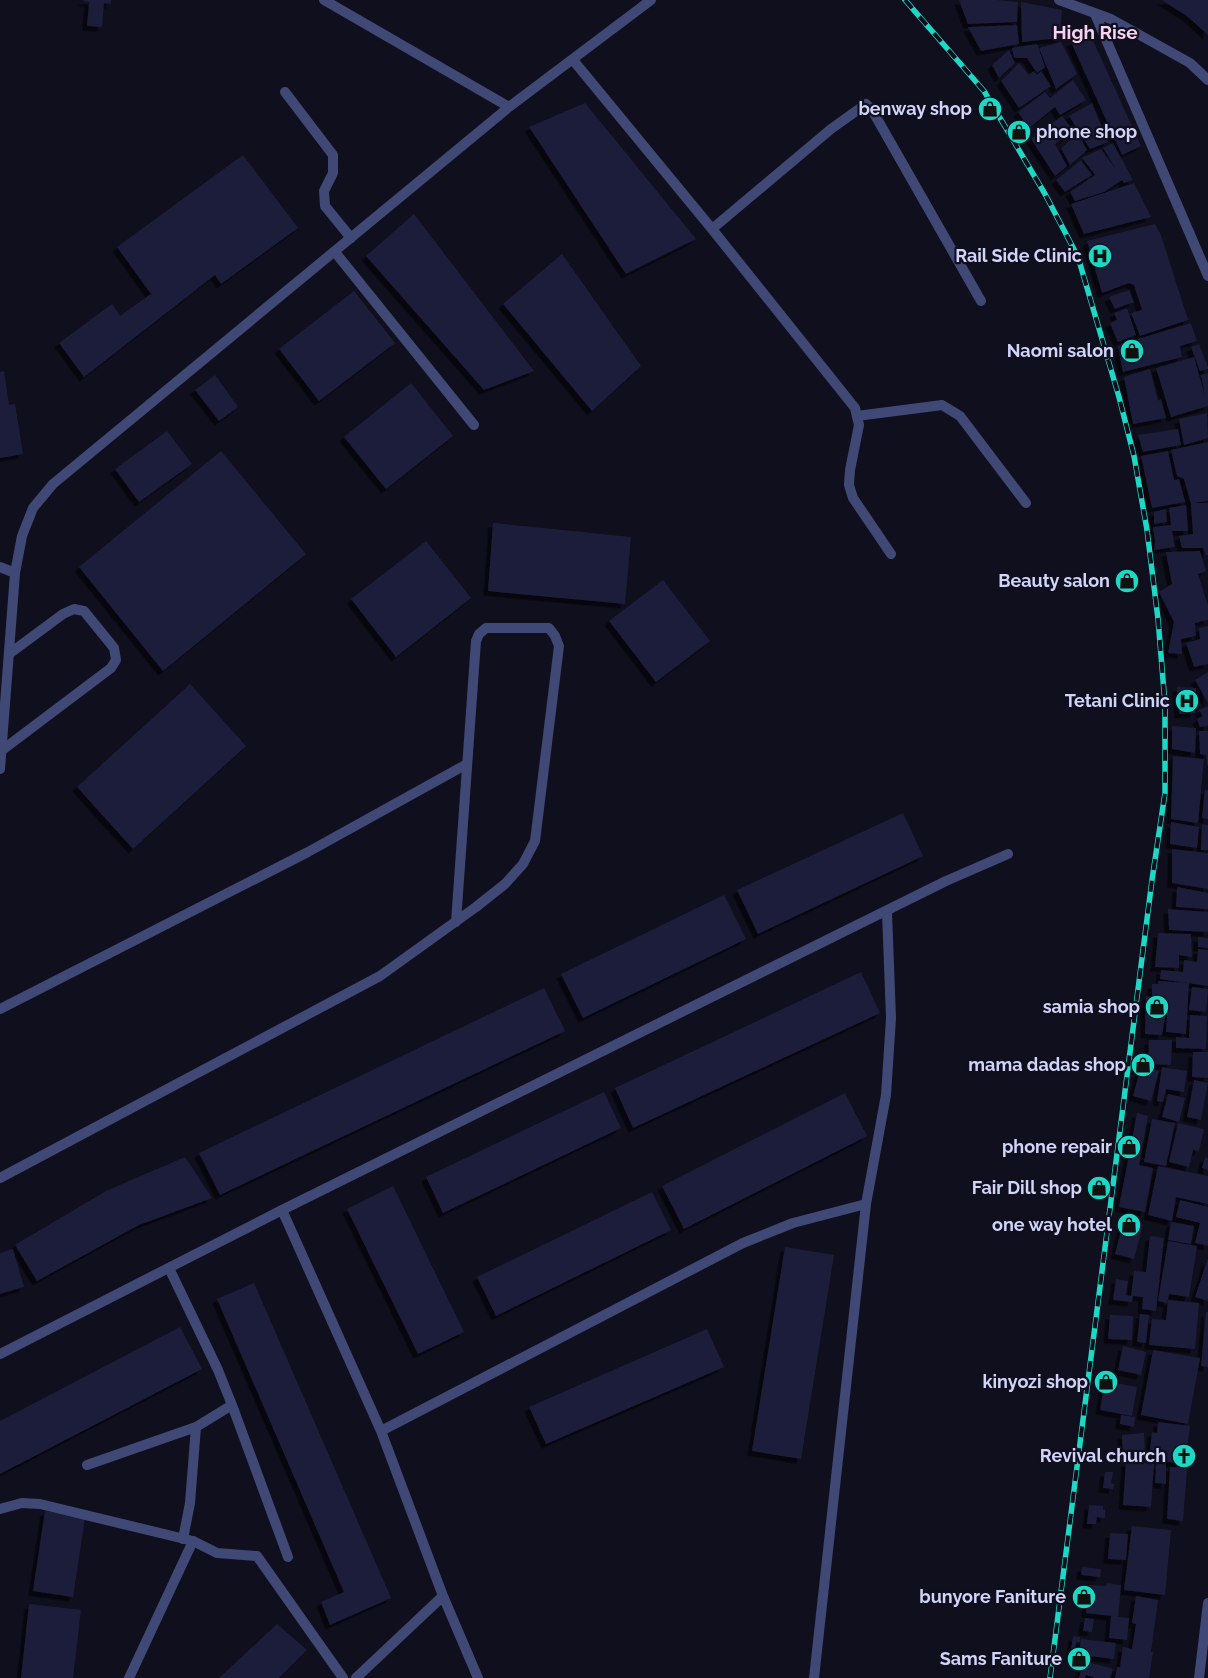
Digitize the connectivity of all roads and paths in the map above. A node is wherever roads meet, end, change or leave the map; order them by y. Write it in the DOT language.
graph roads {
  1 [pos="324,0"];
  2 [pos="651,0"];
  3 [pos="1059,0"];
  4 [pos="1095,14"];
  5 [pos="573,60"];
  6 [pos="1208,80"];
  7 [pos="285,92"];
  8 [pos="509,107"];
  9 [pos="712,229"];
  10 [pos="351,238"];
  11 [pos="335,252"];
  12 [pos="1208,276"];
  13 [pos="981,301"];
  14 [pos="857,416"];
  15 [pos="474,425"];
  16 [pos="1026,503"];
  17 [pos="891,554"];
  18 [pos="0,567"];
  19 [pos="15,573"];
  20 [pos="9,654"];
  21 [pos="1,751"];
  22 [pos="467,764"];
  23 [pos="0,769"];
  24 [pos="1008,854"];
  25 [pos="886,912"];
  26 [pos="456,922"];
  27 [pos="0,1009"];
  28 [pos="0,1178"];
  29 [pos="866,1204"];
  30 [pos="282,1210"];
  31 [pos="169,1268"];
  32 [pos="0,1354"];
  33 [pos="232,1405"];
  34 [pos="196,1427"];
  35 [pos="381,1431"];
  36 [pos="87,1465"];
  37 [pos="0,1508"];
  38 [pos="188,1540"];
  39 [pos="288,1557"];
  40 [pos="443,1596"];
  41 [pos="1208,1603"];
  42 [pos="129,1678"];
  43 [pos="343,1678"];
  44 [pos="356,1678"];
  45 [pos="478,1678"];
  46 [pos="814,1678"];
  47 [pos="1199,1678"];
  1 -- 8 [label="street"];
  2 -- 5 [label="street"];
  3 -- 4 [label="street"];
  4 -- 6 [label="street"];
  4 -- 12 [label="street"];
  5 -- 8 [label="street"];
  5 -- 9 [label="street"];
  7 -- 10 [label="street"];
  8 -- 10 [label="street"];
  9 -- 13 [label="street"];
  9 -- 14 [label="street"];
  10 -- 11 [label="street"];
  11 -- 15 [label="street"];
  11 -- 19 [label="street"];
  14 -- 16 [label="street"];
  14 -- 17 [label="street"];
  18 -- 19 [label="street"];
  19 -- 20 [label="street"];
  20 -- 21 [label="street"];
  20 -- 21 [label="street"];
  21 -- 23 [label="street"];
  22 -- 26 [label="street"];
  22 -- 26 [label="street"];
  22 -- 27 [label="street"];
  24 -- 25 [label="street"];
  25 -- 29 [label="street"];
  25 -- 30 [label="street"];
  26 -- 28 [label="street"];
  29 -- 35 [label="street"];
  29 -- 46 [label="street"];
  30 -- 31 [label="street"];
  30 -- 35 [label="street"];
  31 -- 32 [label="street"];
  31 -- 33 [label="street"];
  33 -- 34 [label="street"];
  33 -- 39 [label="street"];
  34 -- 36 [label="street"];
  34 -- 38 [label="street"];
  35 -- 40 [label="street"];
  37 -- 38 [label="street"];
  38 -- 42 [label="street"];
  38 -- 43 [label="street"];
  40 -- 44 [label="street"];
  40 -- 45 [label="street"];
  41 -- 47 [label="street"];
}
